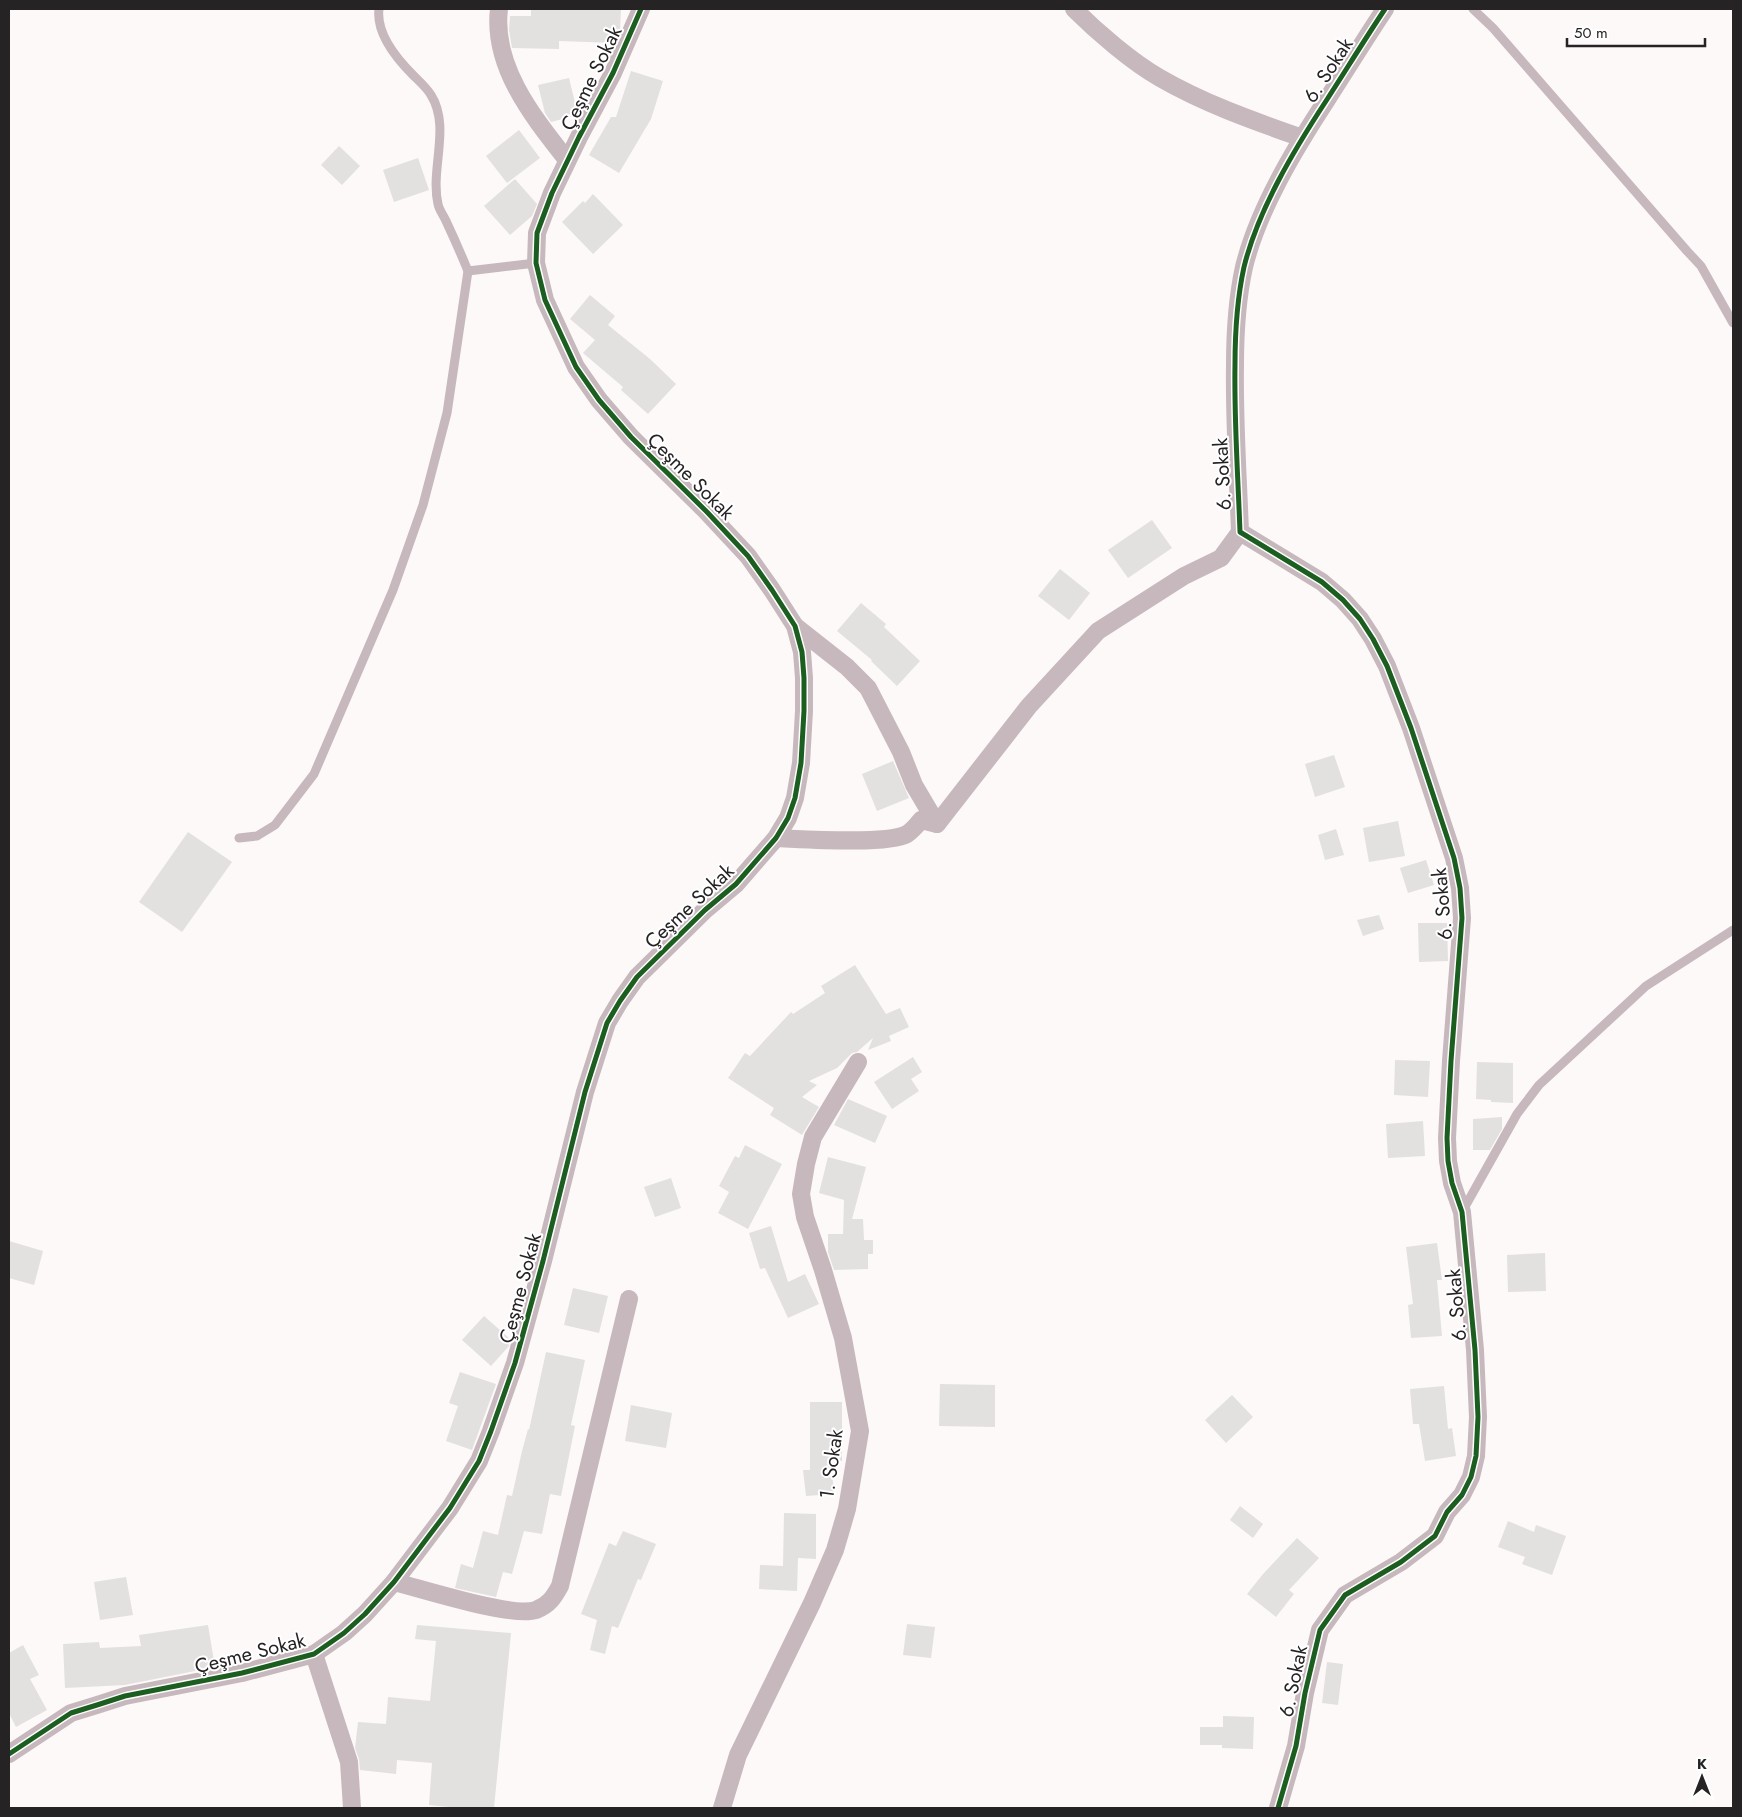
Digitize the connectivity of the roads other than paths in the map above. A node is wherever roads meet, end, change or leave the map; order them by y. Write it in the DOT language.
graph roads {
  1 [pos="379,9"];
  2 [pos="499,9"];
  3 [pos="641,9"];
  4 [pos="1074,9"];
  5 [pos="1385,9"];
  6 [pos="1473,9"];
  7 [pos="1302,138"];
  8 [pos="567,160"];
  9 [pos="536,263"];
  10 [pos="468,271"];
  11 [pos="1733,324"];
  12 [pos="1240,532"];
  13 [pos="795,626"];
  14 [pos="937,824"];
  15 [pos="239,838"];
  16 [pos="776,838"];
  17 [pos="1733,930"];
  18 [pos="858,1062"];
  19 [pos="1462,1212"];
  20 [pos="629,1299"];
  21 [pos="394,1582"];
  22 [pos="314,1654"];
  23 [pos="9,1754"];
  24 [pos="352,1808"];
  25 [pos="722,1808"];
  26 [pos="1278,1808"];
  1 -- 10 [label="lane"];
  2 -- 8 [label="street"];
  3 -- 8 [label="street, Çeşme Sokak"];
  4 -- 7 [label="street"];
  5 -- 7 [label="street, 6. Sokak"];
  6 -- 11 [label="lane"];
  7 -- 12 [label="street, 6. Sokak"];
  8 -- 9 [label="street, Çeşme Sokak"];
  9 -- 10 [label="lane"];
  9 -- 13 [label="street, Çeşme Sokak"];
  10 -- 15 [label="lane"];
  12 -- 14 [label="street"];
  12 -- 19 [label="street, 6. Sokak"];
  13 -- 14 [label="street"];
  13 -- 16 [label="street, Çeşme Sokak"];
  14 -- 16 [label="street"];
  16 -- 21 [label="street, Çeşme Sokak"];
  17 -- 19 [label="lane"];
  18 -- 25 [label="street, 1. Sokak"];
  19 -- 26 [label="street, 6. Sokak"];
  20 -- 21 [label="street"];
  21 -- 22 [label="street, Çeşme Sokak"];
  22 -- 23 [label="street, Çeşme Sokak"];
  22 -- 24 [label="street"];
}
